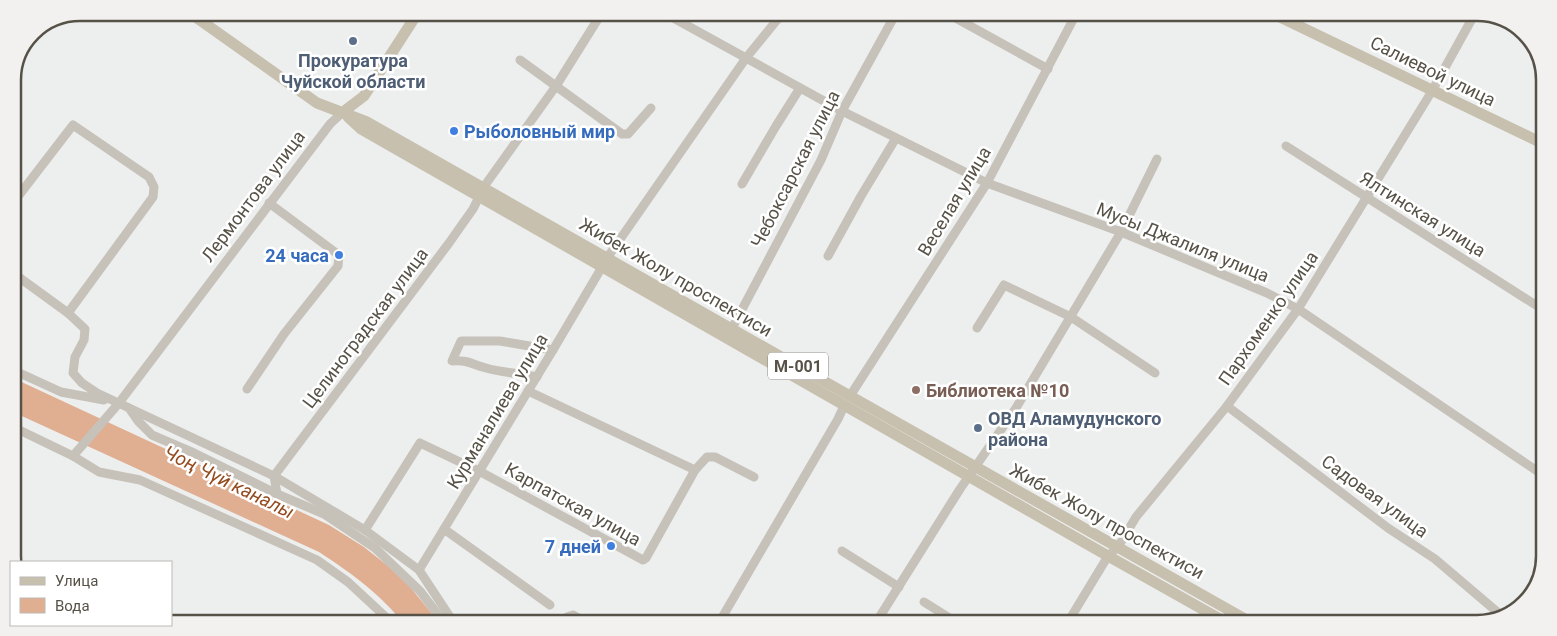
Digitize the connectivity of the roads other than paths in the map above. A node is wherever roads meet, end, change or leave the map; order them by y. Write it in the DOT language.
graph roads {
  1 [pos="201,21"];
  2 [pos="412,21"];
  3 [pos="597,21"];
  4 [pos="679,21"];
  5 [pos="776,21"];
  6 [pos="892,21"];
  7 [pos="961,21"];
  8 [pos="1072,21"];
  9 [pos="1288,21"];
  10 [pos="1471,21"];
  11 [pos="746,58"];
  12 [pos="520,60"];
  13 [pos="1048,68"];
  14 [pos="556,86"];
  15 [pos="800,88"];
  16 [pos="1432,91"];
  17 [pos="651,108"];
  18 [pos="842,111"];
  19 [pos="343,112"];
  20 [pos="896,138"];
  21 [pos="1536,140"];
  22 [pos="1286,146"];
  23 [pos="1157,159"];
  24 [pos="987,183"];
  25 [pos="742,184"];
  26 [pos="21,193"];
  27 [pos="481,193"];
  28 [pos="1368,197"];
  29 [pos="269,203"];
  30 [pos="1121,232"];
  31 [pos="828,256"];
  32 [pos="604,263"];
  33 [pos="21,279"];
  34 [pos="1536,305"];
  35 [pos="1298,309"];
  36 [pos="68,313"];
  37 [pos="1071,317"];
  38 [pos="977,328"];
  39 [pos="729,334"];
  40 [pos="553,350"];
  41 [pos="1155,372"];
  42 [pos="21,374"];
  43 [pos="537,377"];
  44 [pos="247,389"];
  45 [pos="528,392"];
  46 [pos="847,401"];
  47 [pos="119,403"];
  48 [pos="1227,406"];
  49 [pos="129,408"];
  50 [pos="21,430"];
  51 [pos="76,454"];
  52 [pos="976,467"];
  53 [pos="696,470"];
  54 [pos="1536,470"];
  55 [pos="479,471"];
  56 [pos="274,476"];
  57 [pos="754,476"];
  58 [pos="968,476"];
  59 [pos="277,494"];
  60 [pos="444,529"];
  61 [pos="365,530"];
  62 [pos="1118,547"];
  63 [pos="842,551"];
  64 [pos="1108,556"];
  65 [pos="419,570"];
  66 [pos="899,587"];
  67 [pos="420,591"];
  68 [pos="924,602"];
  69 [pos="550,605"];
  70 [pos="1497,611"];
  71 [pos="384,615"];
  72 [pos="438,615"];
  73 [pos="449,615"];
  74 [pos="724,615"];
  75 [pos="882,615"];
  76 [pos="945,615"];
  77 [pos="1072,615"];
  78 [pos="1213,615"];
  79 [pos="1238,615"];
  1 -- 19 [label="main road, Жибек Жолу проспектиси / М-001"];
  2 -- 19 [label="main road, Лермонтова улица"];
  3 -- 14 [label="street, Целиноградская улица"];
  4 -- 11 [label="street, Мусы Джалиля улица"];
  5 -- 11 [label="street, Курманалиева улица"];
  6 -- 18 [label="street, Чебоксарская улица"];
  7 -- 13 [label="street"];
  8 -- 13 [label="street, Веселая улица"];
  9 -- 16 [label="main road, Салиевой улица"];
  10 -- 16 [label="street, Пархоменко улица"];
  11 -- 15 [label="street, Мусы Джалиля улица"];
  11 -- 32 [label="street, Курманалиева улица"];
  12 -- 14 [label="street"];
  13 -- 24 [label="street, Веселая улица"];
  14 -- 17 [label="street"];
  14 -- 27 [label="street, Целиноградская улица"];
  15 -- 18 [label="street, Мусы Джалиля улица"];
  15 -- 25 [label="street"];
  16 -- 21 [label="main road, Салиевой улица"];
  16 -- 28 [label="street, Пархоменко улица"];
  18 -- 20 [label="street, Мусы Джалиля улица"];
  18 -- 39 [label="street, Чебоксарская улица"];
  19 -- 27 [label="main road, Жибек Жолу проспектиси / М-001"];
  19 -- 29 [label="street, Лермонтова улица"];
  20 -- 24 [label="street, Мусы Джалиля улица"];
  20 -- 31 [label="street"];
  22 -- 28 [label="street, Ялтинская улица"];
  23 -- 30 [label="street"];
  24 -- 30 [label="street, Мусы Джалиля улица"];
  24 -- 46 [label="street, Веселая улица"];
  26 -- 36 [label="street"];
  27 -- 32 [label="main road, Жибек Жолу проспектиси / М-001"];
  27 -- 56 [label="street, Целиноградская улица"];
  28 -- 34 [label="street, Ялтинская улица"];
  28 -- 35 [label="street, Пархоменко улица"];
  29 -- 44 [label="street"];
  29 -- 47 [label="street, Лермонтова улица"];
  30 -- 35 [label="street, Мусы Джалиля улица"];
  30 -- 37 [label="street"];
  32 -- 39 [label="main road, Жибек Жолу проспектиси / М-001"];
  32 -- 40 [label="street, Курманалиева улица"];
  33 -- 36 [label="street"];
  35 -- 48 [label="street, Пархоменко улица"];
  35 -- 54 [label="street, Мусы Джалиля улица"];
  36 -- 47 [label="street"];
  37 -- 38 [label="street"];
  37 -- 41 [label="street"];
  37 -- 52 [label="street"];
  39 -- 46 [label="main road, Жибек Жолу проспектиси / М-001"];
  40 -- 43 [label="street, Курманалиева улица"];
  40 -- 43 [label="street"];
  42 -- 47 [label="street"];
  43 -- 45 [label="street, Курманалиева улица"];
  45 -- 53 [label="street"];
  45 -- 55 [label="street, Курманалиева улица"];
  46 -- 52 [label="main road, Жибек Жолу проспектиси / М-001"];
  46 -- 58 [label="main road, Жибек Жолу проспектиси / М-001"];
  46 -- 74 [label="street, Веселая улица"];
  47 -- 49 [label="street"];
  47 -- 51 [label="street, Лермонтова улица"];
  48 -- 62 [label="street, Пархоменко улица"];
  48 -- 70 [label="street, Садовая улица"];
  49 -- 56 [label="street"];
  49 -- 59 [label="street"];
  50 -- 51 [label="street"];
  51 -- 71 [label="street"];
  52 -- 58 [label="street"];
  52 -- 62 [label="main road, Жибек Жолу проспектиси / М-001"];
  53 -- 55 [label="street, Карпатская улица"];
  53 -- 57 [label="street"];
  55 -- 60 [label="street, Курманалиева улица"];
  55 -- 61 [label="street, Карпатская улица"];
  56 -- 59 [label="street"];
  56 -- 61 [label="street"];
  58 -- 64 [label="main road, Жибек Жолу проспектиси / М-001"];
  58 -- 66 [label="street"];
  59 -- 67 [label="street"];
  60 -- 65 [label="street, Курманалиева улица"];
  60 -- 69 [label="street"];
  61 -- 65 [label="street"];
  62 -- 64 [label="street, Пархоменко улица"];
  62 -- 79 [label="main road, Жибек Жолу проспектиси / М-001"];
  63 -- 66 [label="street"];
  64 -- 77 [label="street, Пархоменко улица"];
  64 -- 78 [label="main road, Жибек Жолу проспектиси / М-001"];
  65 -- 67 [label="street"];
  65 -- 73 [label="street"];
  66 -- 75 [label="street"];
  67 -- 72 [label="street"];
  68 -- 76 [label="street"];
}
